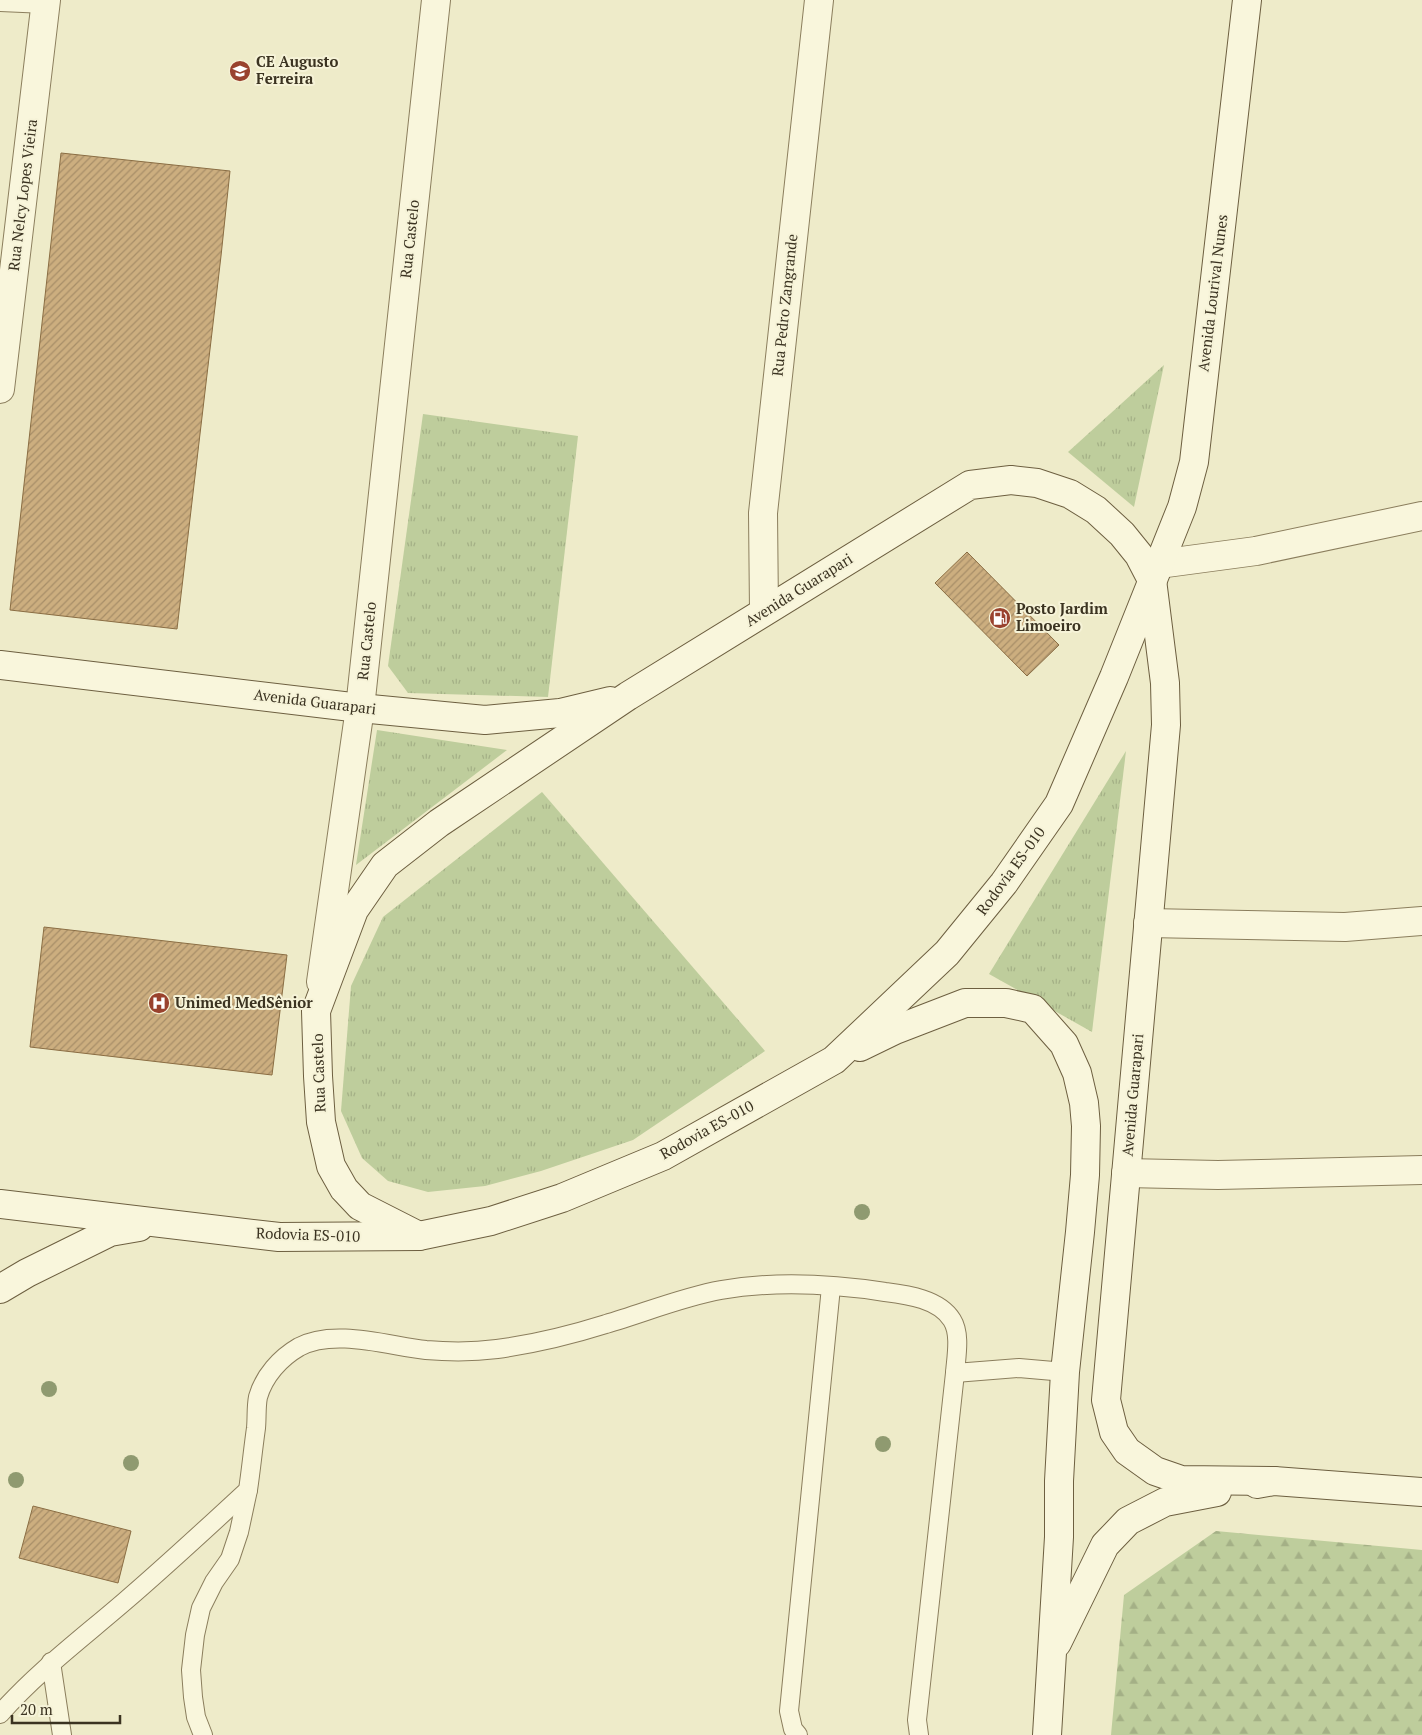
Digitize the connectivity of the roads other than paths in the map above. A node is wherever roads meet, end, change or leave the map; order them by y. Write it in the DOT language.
graph roads {
  1 [pos="436,0"];
  2 [pos="818,0"];
  3 [pos="1246,0"];
  4 [pos="0,2"];
  5 [pos="46,2"];
  6 [pos="0,389"];
  7 [pos="1422,516"];
  8 [pos="1156,572"];
  9 [pos="764,612"];
  10 [pos="0,665"];
  11 [pos="628,696"];
  12 [pos="360,708"];
  13 [pos="1422,921"];
  14 [pos="1148,923"];
  15 [pos="316,1011"];
  16 [pos="834,1060"];
  17 [pos="1422,1170"];
  18 [pos="1126,1173"];
  19 [pos="0,1204"];
  20 [pos="159,1223"];
  21 [pos="419,1236"];
  22 [pos="831,1287"];
  23 [pos="0,1289"];
  24 [pos="1065,1372"];
  25 [pos="955,1373"];
  26 [pos="1274,1481"];
  27 [pos="248,1490"];
  28 [pos="1422,1492"];
  29 [pos="1051,1654"];
  30 [pos="51,1662"];
  31 [pos="0,1714"];
  32 [pos="915,1730"];
  33 [pos="62,1735"];
  34 [pos="203,1735"];
  35 [pos="798,1735"];
  36 [pos="1047,1735"];
  1 -- 12 [label="street, Rua Castelo"];
  2 -- 9 [label="street, Rua Pedro Zangrande"];
  3 -- 8 [label="street, Avenida Lourival Nunes"];
  4 -- 5 [label="lane"];
  5 -- 6 [label="street, Rua Nelcy Lopes Vieira"];
  7 -- 8 [label="street"];
  8 -- 9 [label="street, Avenida Guarapari"];
  8 -- 14 [label="street, Avenida Guarapari"];
  8 -- 16 [label="street, Rodovia ES-010"];
  9 -- 11 [label="street, Avenida Guarapari"];
  10 -- 12 [label="street, Avenida Guarapari"];
  11 -- 12 [label="street, Avenida Guarapari"];
  11 -- 15 [label="street, Avenida Guarapari"];
  12 -- 15 [label="street, Rua Castelo"];
  13 -- 14 [label="street"];
  14 -- 18 [label="street, Avenida Guarapari"];
  15 -- 21 [label="street, Rua Castelo"];
  16 -- 21 [label="street, Rodovia ES-010"];
  16 -- 24 [label="street"];
  17 -- 18 [label="street"];
  18 -- 26 [label="street, Avenida Guarapari"];
  19 -- 20 [label="street, Rodovia ES-010"];
  20 -- 21 [label="street, Rodovia ES-010"];
  20 -- 23 [label="street"];
  22 -- 25 [label="lane"];
  22 -- 27 [label="lane"];
  22 -- 35 [label="lane"];
  24 -- 25 [label="lane"];
  24 -- 29 [label="street"];
  25 -- 32 [label="lane"];
  26 -- 28 [label="street"];
  26 -- 29 [label="street"];
  27 -- 30 [label="lane"];
  27 -- 34 [label="lane"];
  29 -- 36 [label="street"];
  30 -- 31 [label="lane"];
  30 -- 33 [label="lane"];
}
